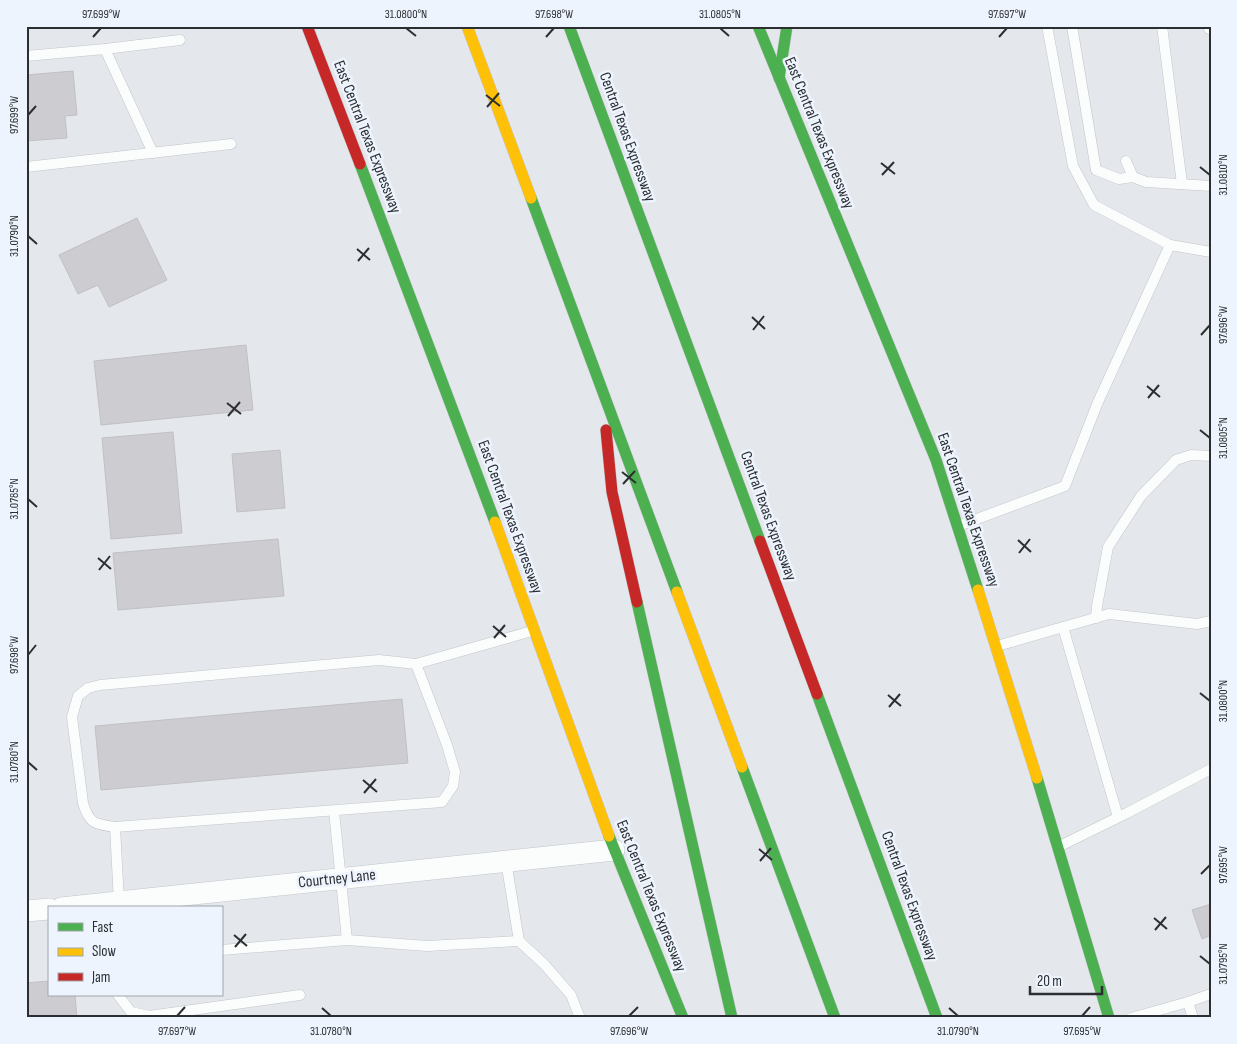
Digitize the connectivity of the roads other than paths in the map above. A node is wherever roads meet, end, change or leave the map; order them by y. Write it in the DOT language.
graph roads {
  1 [pos="306,26"];
  2 [pos="318,26"];
  3 [pos="467,26"];
  4 [pos="569,26"];
  5 [pos="758,26"];
  6 [pos="787,26"];
  7 [pos="1047,26"];
  8 [pos="1072,26"];
  9 [pos="1162,26"];
  10 [pos="180,40"];
  11 [pos="104,49"];
  12 [pos="26,56"];
  13 [pos="321,64"];
  14 [pos="779,80"];
  15 [pos="231,144"];
  16 [pos="153,153"];
  17 [pos="1126,161"];
  18 [pos="26,166"];
  19 [pos="1133,177"];
  20 [pos="1182,184"];
  21 [pos="1211,186"];
  22 [pos="1170,245"];
  23 [pos="1211,252"];
  24 [pos="602,394"];
  25 [pos="1211,456"];
  26 [pos="957,526"];
  27 [pos="1096,618"];
  28 [pos="1211,620"];
  29 [pos="1063,627"];
  30 [pos="534,630"];
  31 [pos="996,647"];
  32 [pos="416,664"];
  33 [pos="1211,769"];
  34 [pos="334,811"];
  35 [pos="1118,818"];
  36 [pos="115,828"];
  37 [pos="1057,847"];
  38 [pos="614,850"];
  39 [pos="506,861"];
  40 [pos="340,879"];
  41 [pos="119,902"];
  42 [pos="80,906"];
  43 [pos="48,909"];
  44 [pos="26,911"];
  45 [pos="347,940"];
  46 [pos="519,941"];
  47 [pos="222,950"];
  48 [pos="1211,994"];
  49 [pos="300,995"];
  50 [pos="119,996"];
  51 [pos="1188,1002"];
  52 [pos="580,1018"];
  53 [pos="683,1018"];
  54 [pos="732,1018"];
  55 [pos="835,1018"];
  56 [pos="937,1018"];
  57 [pos="1109,1018"];
  58 [pos="1131,1018"];
  59 [pos="1193,1018"];
  1 -- 13 [label="main road, East Central Texas Expressway"];
  2 -- 13 [label="main road"];
  3 -- 24 [label="main road"];
  4 -- 56 [label="main road, Central Texas Expressway"];
  5 -- 14 [label="main road, East Central Texas Expressway"];
  6 -- 14 [label="main road"];
  7 -- 22 [label="lane"];
  8 -- 19 [label="lane"];
  9 -- 20 [label="lane"];
  10 -- 11 [label="lane"];
  11 -- 12 [label="lane"];
  11 -- 16 [label="lane"];
  13 -- 30 [label="main road, East Central Texas Expressway"];
  14 -- 26 [label="main road, East Central Texas Expressway"];
  15 -- 16 [label="lane"];
  16 -- 18 [label="lane"];
  17 -- 19 [label="lane"];
  19 -- 20 [label="lane"];
  20 -- 21 [label="lane"];
  22 -- 23 [label="lane"];
  22 -- 26 [label="lane"];
  24 -- 54 [label="main road"];
  24 -- 55 [label="main road"];
  25 -- 27 [label="lane"];
  26 -- 31 [label="main road, East Central Texas Expressway"];
  27 -- 28 [label="lane"];
  27 -- 29 [label="lane"];
  29 -- 31 [label="lane"];
  29 -- 35 [label="lane"];
  30 -- 32 [label="lane"];
  30 -- 38 [label="main road, East Central Texas Expressway"];
  31 -- 37 [label="main road, East Central Texas Expressway"];
  32 -- 34 [label="lane"];
  32 -- 36 [label="lane"];
  33 -- 35 [label="lane"];
  34 -- 36 [label="lane"];
  34 -- 40 [label="lane"];
  35 -- 37 [label="lane"];
  36 -- 41 [label="lane"];
  37 -- 57 [label="main road, East Central Texas Expressway"];
  38 -- 39 [label="street, Courtney Lane"];
  38 -- 53 [label="main road, East Central Texas Expressway"];
  39 -- 40 [label="street, Courtney Lane"];
  39 -- 46 [label="lane"];
  40 -- 41 [label="street, Courtney Lane"];
  40 -- 45 [label="lane"];
  41 -- 42 [label="street, Courtney Lane"];
  43 -- 44 [label="street"];
  45 -- 46 [label="lane"];
  45 -- 47 [label="lane"];
  46 -- 52 [label="lane"];
  48 -- 51 [label="lane"];
  49 -- 50 [label="lane"];
  51 -- 58 [label="lane"];
  51 -- 59 [label="lane"];
}
